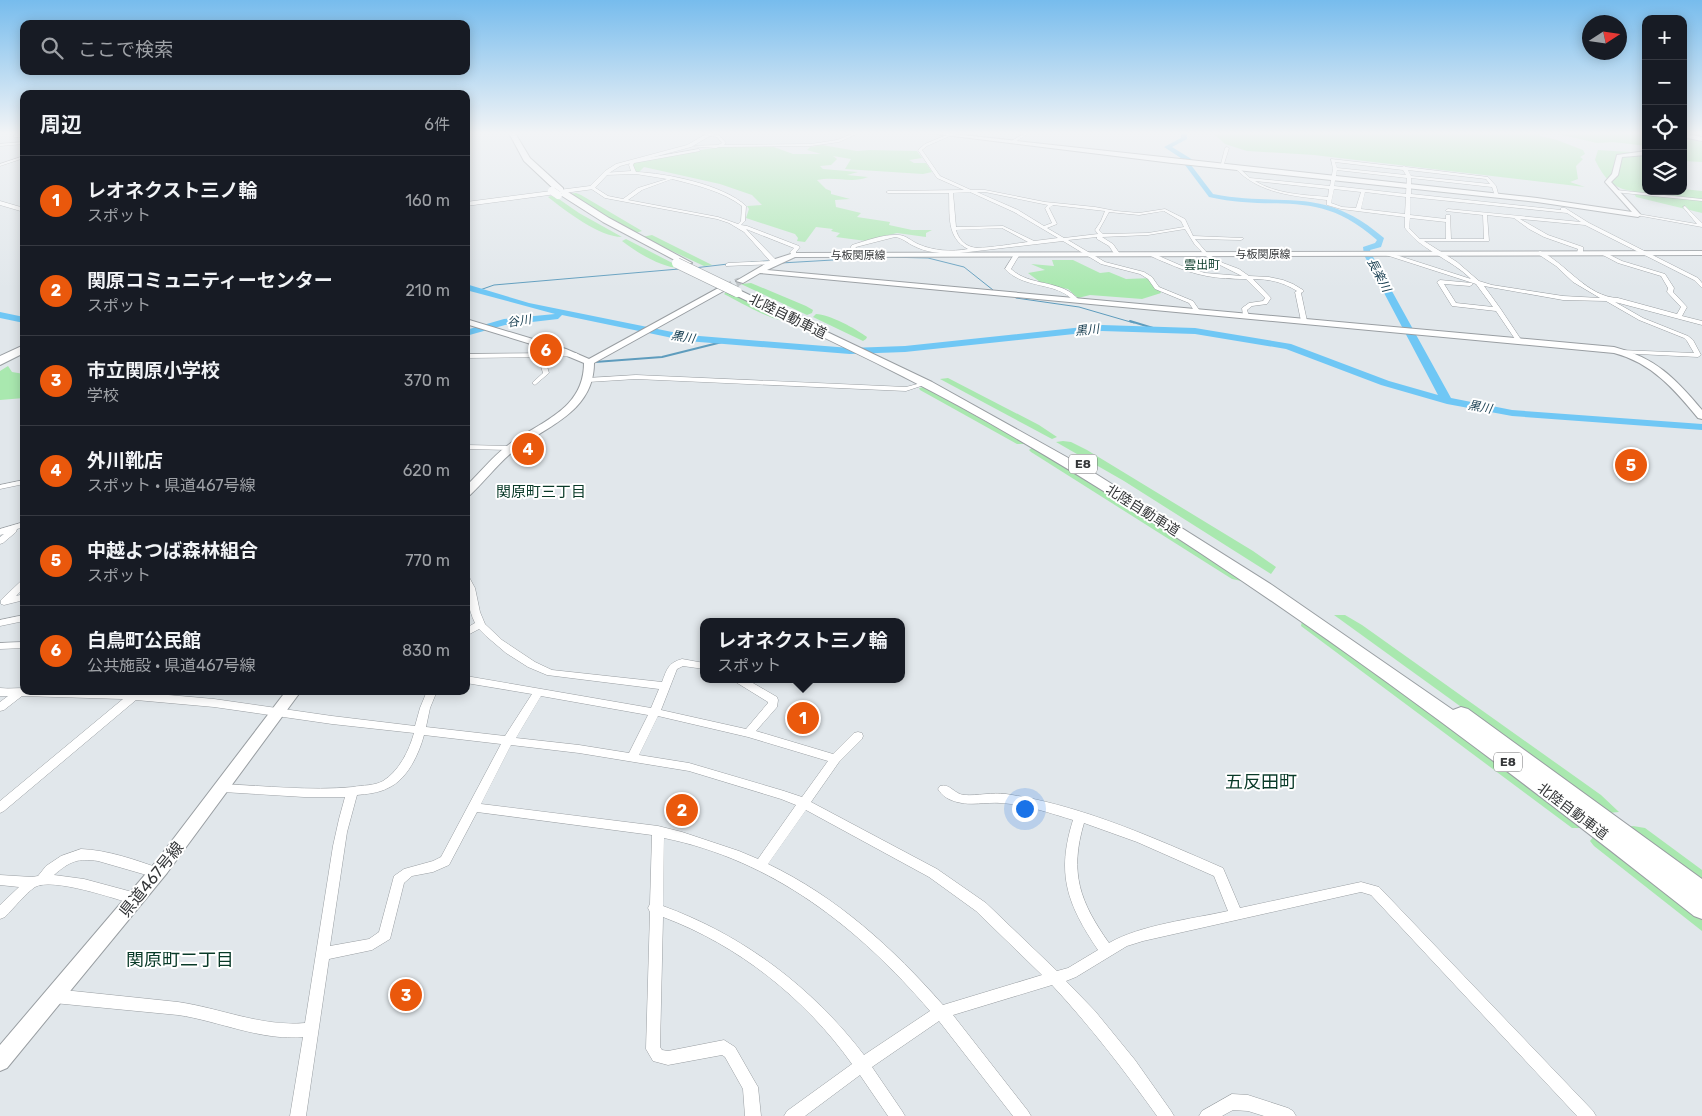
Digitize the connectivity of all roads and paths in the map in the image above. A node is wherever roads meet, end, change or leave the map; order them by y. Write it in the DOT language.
graph roads {
  1 [pos="550,185"];
  2 [pos="552,185"];
  3 [pos="595,185"];
  4 [pos="652,185"];
  5 [pos="698,185"];
  6 [pos="955,185"];
  7 [pos="1257,185"];
  8 [pos="1305,185"];
  9 [pos="1393,185"];
  10 [pos="1485,185"];
  11 [pos="1611,185"];
  12 [pos="1494,186"];
  13 [pos="1409,187"];
  14 [pos="592,188"];
  15 [pos="1332,188"];
  16 [pos="968,191"];
  17 [pos="1363,191"];
  18 [pos="1616,191"];
  19 [pos="888,192"];
  20 [pos="951,192"];
  21 [pos="559,193"];
  22 [pos="1408,196"];
  23 [pos="1496,196"];
  24 [pos="1330,199"];
  25 [pos="624,200"];
  26 [pos="1447,200"];
  27 [pos="1702,200"];
  28 [pos="0,202"];
  29 [pos="1556,202"];
  30 [pos="470,203"];
  31 [pos="1052,204"];
  32 [pos="1502,206"];
  33 [pos="20,207"];
  34 [pos="1685,207"];
  35 [pos="1358,210"];
  36 [pos="1448,210"];
  37 [pos="1107,211"];
  38 [pos="1567,212"];
  39 [pos="1485,214"];
  40 [pos="1406,216"];
  41 [pos="1638,216"];
  42 [pos="1516,218"];
  43 [pos="1448,221"];
  44 [pos="1587,224"];
  45 [pos="741,226"];
  46 [pos="1702,226"];
  47 [pos="1044,227"];
  48 [pos="1185,228"];
  49 [pos="953,229"];
  50 [pos="1101,235"];
  51 [pos="1193,237"];
  52 [pos="1062,239"];
  53 [pos="1241,239"];
  54 [pos="1419,240"];
  55 [pos="1449,240"];
  56 [pos="1032,242"];
  57 [pos="973,250"];
  58 [pos="1540,253"];
  59 [pos="1580,253"];
  60 [pos="1602,253"];
  61 [pos="1645,253"];
  62 [pos="1702,253"];
  63 [pos="849,254"];
  64 [pos="1017,254"];
  65 [pos="1090,254"];
  66 [pos="1117,254"];
  67 [pos="1150,254"];
  68 [pos="1207,254"];
  69 [pos="1388,254"];
  70 [pos="1440,254"];
  71 [pos="794,255"];
  72 [pos="775,262"];
  73 [pos="728,265"];
  74 [pos="758,271"];
  75 [pos="1247,278"];
  76 [pos="1478,284"];
  77 [pos="1702,286"];
  78 [pos="740,287"];
  79 [pos="725,288"];
  80 [pos="1608,299"];
  81 [pos="1076,300"];
  82 [pos="1498,308"];
  83 [pos="1197,311"];
  84 [pos="1246,316"];
  85 [pos="1679,316"];
  86 [pos="1304,321"];
  87 [pos="470,322"];
  88 [pos="1702,324"];
  89 [pos="1519,341"];
  90 [pos="20,350"];
  91 [pos="1620,352"];
  92 [pos="20,355"];
  93 [pos="576,355"];
  94 [pos="470,356"];
  95 [pos="548,356"];
  96 [pos="0,361"];
  97 [pos="589,362"];
  98 [pos="890,363"];
  99 [pos="0,366"];
  100 [pos="588,380"];
  101 [pos="535,383"];
  102 [pos="921,385"];
  103 [pos="1702,416"];
  104 [pos="470,447"];
  105 [pos="511,448"];
  106 [pos="20,483"];
  107 [pos="0,488"];
  108 [pos="470,489"];
  109 [pos="20,526"];
  110 [pos="0,532"];
  111 [pos="0,541"];
  112 [pos="20,586"];
  113 [pos="470,592"];
  114 [pos="20,598"];
  115 [pos="2,602"];
  116 [pos="20,619"];
  117 [pos="1317,619"];
  118 [pos="0,623"];
  119 [pos="480,624"];
  120 [pos="470,630"];
  121 [pos="20,645"];
  122 [pos="0,646"];
  123 [pos="700,665"];
  124 [pos="470,681"];
  125 [pos="744,683"];
  126 [pos="664,686"];
  127 [pos="20,691"];
  128 [pos="540,691"];
  129 [pos="0,692"];
  130 [pos="20,692"];
  131 [pos="136,695"];
  132 [pos="145,695"];
  133 [pos="291,695"];
  134 [pos="430,695"];
  135 [pos="0,707"];
  136 [pos="278,711"];
  137 [pos="655,712"];
  138 [pos="421,730"];
  139 [pos="748,733"];
  140 [pos="858,736"];
  141 [pos="508,741"];
  142 [pos="632,757"];
  143 [pos="835,759"];
  144 [pos="222,788"];
  145 [pos="353,791"];
  146 [pos="948,793"];
  147 [pos="803,803"];
  148 [pos="473,807"];
  149 [pos="0,808"];
  150 [pos="1079,819"];
  151 [pos="658,832"];
  152 [pos="760,866"];
  153 [pos="157,874"];
  154 [pos="0,880"];
  155 [pos="38,880"];
  156 [pos="1702,892"];
  157 [pos="136,899"];
  158 [pos="654,908"];
  159 [pos="1702,909"];
  160 [pos="0,913"];
  161 [pos="1236,914"];
  162 [pos="1107,952"];
  163 [pos="322,954"];
  164 [pos="1055,979"];
  165 [pos="54,996"];
  166 [pos="941,1012"];
  167 [pos="312,1029"];
  168 [pos="0,1061"];
  169 [pos="862,1065"];
  170 [pos="1284,1115"];
  171 [pos="298,1116"];
  172 [pos="754,1116"];
  173 [pos="792,1116"];
  174 [pos="897,1116"];
  175 [pos="1024,1116"];
  176 [pos="1166,1116"];
  177 [pos="1207,1116"];
  178 [pos="1588,1116"];
  1 -- 21 [label="highway, 北陸自動車道 / E8"];
  2 -- 21 [label="highway, 北陸自動車道 / E8"];
  3 -- 14 [label="main road"];
  4 -- 25 [label="street"];
  5 -- 45 [label="street"];
  6 -- 16 [label="street"];
  7 -- 24 [label="street"];
  8 -- 15 [label="street"];
  9 -- 13 [label="main road"];
  10 -- 12 [label="street"];
  11 -- 18 [label="main road"];
  12 -- 23 [label="street"];
  13 -- 22 [label="street"];
  13 -- 23 [label="main road"];
  14 -- 25 [label="street"];
  14 -- 30 [label="main road"];
  15 -- 17 [label="street"];
  15 -- 24 [label="street"];
  16 -- 20 [label="street"];
  16 -- 31 [label="street"];
  16 -- 47 [label="street"];
  17 -- 22 [label="street"];
  17 -- 35 [label="street"];
  18 -- 27 [label="street"];
  18 -- 41 [label="main road"];
  19 -- 20 [label="street"];
  20 -- 49 [label="street"];
  21 -- 78 [label="highway, 北陸自動車道 / E8, bridge"];
  22 -- 26 [label="street"];
  22 -- 40 [label="street"];
  23 -- 29 [label="main road"];
  23 -- 32 [label="street"];
  24 -- 35 [label="street"];
  25 -- 45 [label="street"];
  26 -- 32 [label="street"];
  26 -- 36 [label="street"];
  28 -- 33 [label="main road"];
  29 -- 38 [label="street"];
  29 -- 41 [label="main road"];
  31 -- 37 [label="street"];
  31 -- 47 [label="street"];
  32 -- 38 [label="street"];
  32 -- 42 [label="street"];
  34 -- 46 [label="street"];
  35 -- 40 [label="street"];
  36 -- 39 [label="street"];
  36 -- 43 [label="street"];
  37 -- 48 [label="street"];
  37 -- 50 [label="street"];
  38 -- 44 [label="street"];
  39 -- 42 [label="street"];
  39 -- 55 [label="street"];
  40 -- 43 [label="street"];
  40 -- 54 [label="street"];
  41 -- 46 [label="street"];
  42 -- 44 [label="street"];
  42 -- 59 [label="street"];
  43 -- 55 [label="street"];
  44 -- 61 [label="street"];
  45 -- 71 [label="street"];
  45 -- 72 [label="street"];
  47 -- 52 [label="street"];
  48 -- 50 [label="street"];
  48 -- 51 [label="street"];
  49 -- 56 [label="street"];
  49 -- 57 [label="street"];
  50 -- 52 [label="street"];
  50 -- 66 [label="street"];
  51 -- 53 [label="street"];
  51 -- 68 [label="street"];
  52 -- 56 [label="street"];
  52 -- 65 [label="street"];
  54 -- 55 [label="street"];
  54 -- 70 [label="street"];
  56 -- 57 [label="street"];
  57 -- 63 [label="street"];
  58 -- 59 [label="main road, 与板関原線"];
  58 -- 70 [label="main road, 与板関原線"];
  58 -- 80 [label="street"];
  59 -- 60 [label="main road, 与板関原線"];
  60 -- 61 [label="main road, 与板関原線"];
  60 -- 85 [label="street"];
  61 -- 62 [label="main road, 与板関原線"];
  61 -- 77 [label="street"];
  63 -- 64 [label="main road, 与板関原線"];
  63 -- 71 [label="main road, 与板関原線"];
  64 -- 65 [label="main road, 与板関原線"];
  64 -- 81 [label="street"];
  65 -- 66 [label="main road, 与板関原線"];
  65 -- 83 [label="street"];
  66 -- 67 [label="main road, 与板関原線"];
  67 -- 68 [label="main road, 与板関原線"];
  67 -- 75 [label="street"];
  68 -- 69 [label="main road, 与板関原線"];
  68 -- 75 [label="street"];
  69 -- 70 [label="main road, 与板関原線"];
  69 -- 76 [label="street"];
  70 -- 76 [label="street"];
  71 -- 72 [label="main road, 与板関原線"];
  72 -- 73 [label="street"];
  72 -- 74 [label="main road, 与板関原線"];
  74 -- 78 [label="main road, 与板関原線"];
  74 -- 81 [label="main road"];
  75 -- 84 [label="street"];
  75 -- 86 [label="street"];
  76 -- 80 [label="street"];
  76 -- 82 [label="street"];
  76 -- 82 [label="street"];
  78 -- 98 [label="highway, 北陸自動車道 / E8"];
  78 -- 98 [label="highway, 北陸自動車道 / E8"];
  79 -- 97 [label="main road"];
  80 -- 85 [label="street"];
  80 -- 91 [label="street"];
  81 -- 83 [label="main road"];
  82 -- 89 [label="street"];
  83 -- 84 [label="main road"];
  84 -- 86 [label="main road"];
  85 -- 88 [label="street"];
  86 -- 89 [label="main road"];
  87 -- 93 [label="main road"];
  89 -- 91 [label="main road"];
  90 -- 96 [label="highway"];
  91 -- 103 [label="main road"];
  92 -- 99 [label="highway"];
  93 -- 95 [label="street"];
  93 -- 97 [label="main road"];
  94 -- 95 [label="street"];
  95 -- 101 [label="street"];
  97 -- 100 [label="main road"];
  98 -- 117 [label="highway, 北陸自動車道 / E8"];
  100 -- 102 [label="street"];
  100 -- 105 [label="main road"];
  104 -- 105 [label="street"];
  105 -- 108 [label="main road"];
  106 -- 107 [label="street"];
  109 -- 110 [label="street"];
  109 -- 111 [label="street"];
  112 -- 115 [label="street"];
  113 -- 119 [label="street"];
  114 -- 115 [label="street"];
  116 -- 118 [label="street"];
  117 -- 156 [label="highway, 北陸自動車道 / E8"];
  117 -- 159 [label="highway, 北陸自動車道 / E8"];
  119 -- 120 [label="street"];
  119 -- 126 [label="street"];
  121 -- 122 [label="street"];
  123 -- 126 [label="street"];
  124 -- 128 [label="street"];
  125 -- 139 [label="street"];
  126 -- 137 [label="street"];
  127 -- 129 [label="street"];
  128 -- 137 [label="street"];
  128 -- 141 [label="street"];
  130 -- 135 [label="street"];
  131 -- 149 [label="street"];
  132 -- 136 [label="street"];
  133 -- 136 [label="main road, 県道467号線"];
  134 -- 138 [label="street"];
  136 -- 138 [label="street"];
  136 -- 144 [label="main road, 県道467号線"];
  137 -- 139 [label="street"];
  137 -- 142 [label="street"];
  138 -- 141 [label="street"];
  138 -- 145 [label="street"];
  139 -- 143 [label="street"];
  140 -- 143 [label="street"];
  141 -- 142 [label="street"];
  141 -- 148 [label="street"];
  142 -- 147 [label="street"];
  143 -- 147 [label="street"];
  144 -- 145 [label="street"];
  144 -- 153 [label="main road, 県道467号線"];
  145 -- 163 [label="street"];
  146 -- 150 [label="street"];
  147 -- 152 [label="street"];
  147 -- 164 [label="street"];
  148 -- 151 [label="street"];
  148 -- 163 [label="street"];
  150 -- 161 [label="street"];
  150 -- 162 [label="street"];
  151 -- 152 [label="street"];
  151 -- 158 [label="street"];
  152 -- 166 [label="street"];
  153 -- 155 [label="street"];
  153 -- 157 [label="main road, 県道467号線"];
  154 -- 155 [label="street"];
  155 -- 157 [label="street"];
  155 -- 160 [label="street"];
  157 -- 165 [label="main road, 県道467号線"];
  158 -- 169 [label="street"];
  158 -- 172 [label="street"];
  161 -- 162 [label="street"];
  161 -- 178 [label="street"];
  162 -- 164 [label="street"];
  163 -- 167 [label="street"];
  164 -- 166 [label="street"];
  164 -- 176 [label="street"];
  165 -- 167 [label="street"];
  165 -- 168 [label="main road, 県道467号線"];
  166 -- 169 [label="street"];
  166 -- 175 [label="street"];
  167 -- 171 [label="street"];
  169 -- 173 [label="street"];
  169 -- 174 [label="street"];
  170 -- 177 [label="street"];
}
